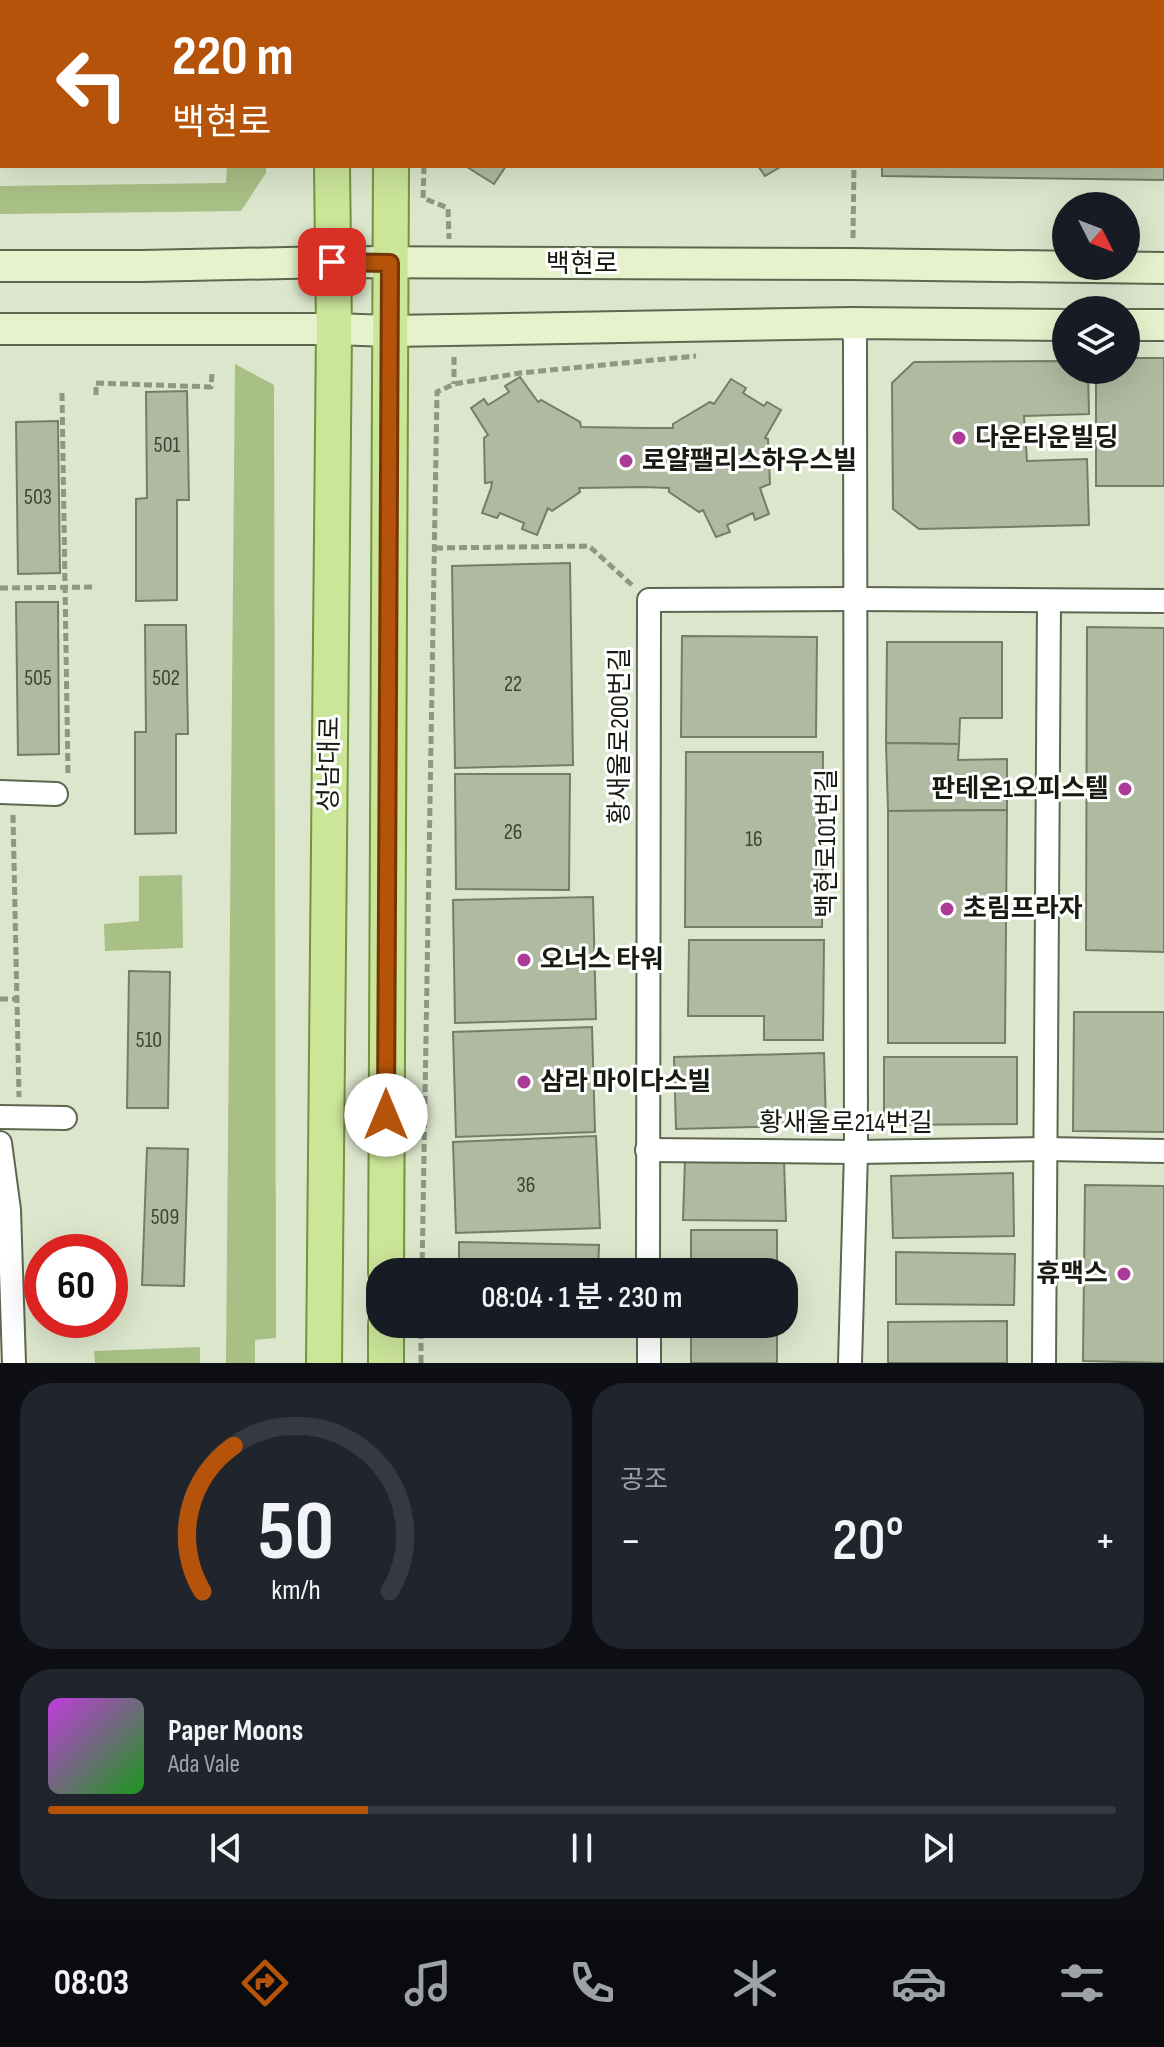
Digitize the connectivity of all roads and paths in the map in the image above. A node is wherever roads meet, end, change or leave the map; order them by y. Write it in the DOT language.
graph roads {
  1 [pos="332,168"];
  2 [pos="391,168"];
  3 [pos="424,168"];
  4 [pos="332,262"];
  5 [pos="390,263"];
  6 [pos="451,263"];
  7 [pos="0,266"];
  8 [pos="1164,268"];
  9 [pos="852,323"];
  10 [pos="1052,325"];
  11 [pos="1140,325"];
  12 [pos="1164,325"];
  13 [pos="0,329"];
  14 [pos="334,329"];
  15 [pos="454,330"];
  16 [pos="389,331"];
  17 [pos="212,374"];
  18 [pos="62,393"];
  19 [pos="96,395"];
  20 [pos="435,548"];
  21 [pos="65,587"];
  22 [pos="96,587"];
  23 [pos="0,588"];
  24 [pos="855,599"];
  25 [pos="649,600"];
  26 [pos="1049,601"];
  27 [pos="1164,601"];
  28 [pos="62,786"];
  29 [pos="6,792"];
  30 [pos="0,999"];
  31 [pos="17,999"];
  32 [pos="10,1118"];
  33 [pos="65,1118"];
  34 [pos="0,1143"];
  35 [pos="1045,1149"];
  36 [pos="647,1150"];
  37 [pos="1164,1151"];
  38 [pos="856,1152"];
  39 [pos="386,1258"];
  40 [pos="422,1258"];
  41 [pos="648,1258"];
  42 [pos="386,1338"];
  43 [pos="421,1338"];
  44 [pos="649,1338"];
  45 [pos="14,1363"];
  46 [pos="324,1363"];
  47 [pos="386,1363"];
  48 [pos="421,1363"];
  49 [pos="649,1363"];
  50 [pos="850,1363"];
  51 [pos="1044,1363"];
  1 -- 4 [label="main road, 성남대로"];
  2 -- 5 [label="main road"];
  3 -- 6 [label="path"];
  4 -- 5 [label="main road, 백현로"];
  4 -- 7 [label="main road, 백현로"];
  4 -- 14 [label="main road, 성남대로"];
  5 -- 6 [label="main road, 백현로"];
  5 -- 16 [label="main road"];
  6 -- 8 [label="main road, 백현로"];
  9 -- 10 [label="main road"];
  9 -- 15 [label="main road"];
  9 -- 24 [label="street, 백현로101번길"];
  11 -- 12 [label="main road"];
  13 -- 14 [label="main road"];
  14 -- 16 [label="main road"];
  14 -- 46 [label="main road, 성남대로"];
  15 -- 16 [label="main road"];
  15 -- 20 [label="path"];
  16 -- 39 [label="main road"];
  17 -- 19 [label="path"];
  18 -- 21 [label="path"];
  20 -- 25 [label="path"];
  20 -- 40 [label="path"];
  21 -- 22 [label="path"];
  21 -- 23 [label="path"];
  21 -- 28 [label="path"];
  24 -- 25 [label="street"];
  24 -- 26 [label="street"];
  24 -- 38 [label="street, 백현로101번길"];
  25 -- 36 [label="street, 황새울로200번길"];
  26 -- 27 [label="street"];
  26 -- 35 [label="street"];
  28 -- 29 [label="street"];
  29 -- 31 [label="path"];
  30 -- 31 [label="path"];
  31 -- 32 [label="path"];
  32 -- 33 [label="street"];
  34 -- 45 [label="street"];
  35 -- 37 [label="street, 황새울로214번길"];
  35 -- 38 [label="street, 황새울로214번길"];
  35 -- 51 [label="street"];
  36 -- 38 [label="street, 황새울로214번길"];
  36 -- 41 [label="street, 황새울로200번길"];
  38 -- 50 [label="street, 백현로101번길"];
  42 -- 47 [label="main road"];
  43 -- 48 [label="path"];
  44 -- 49 [label="street"];
}
